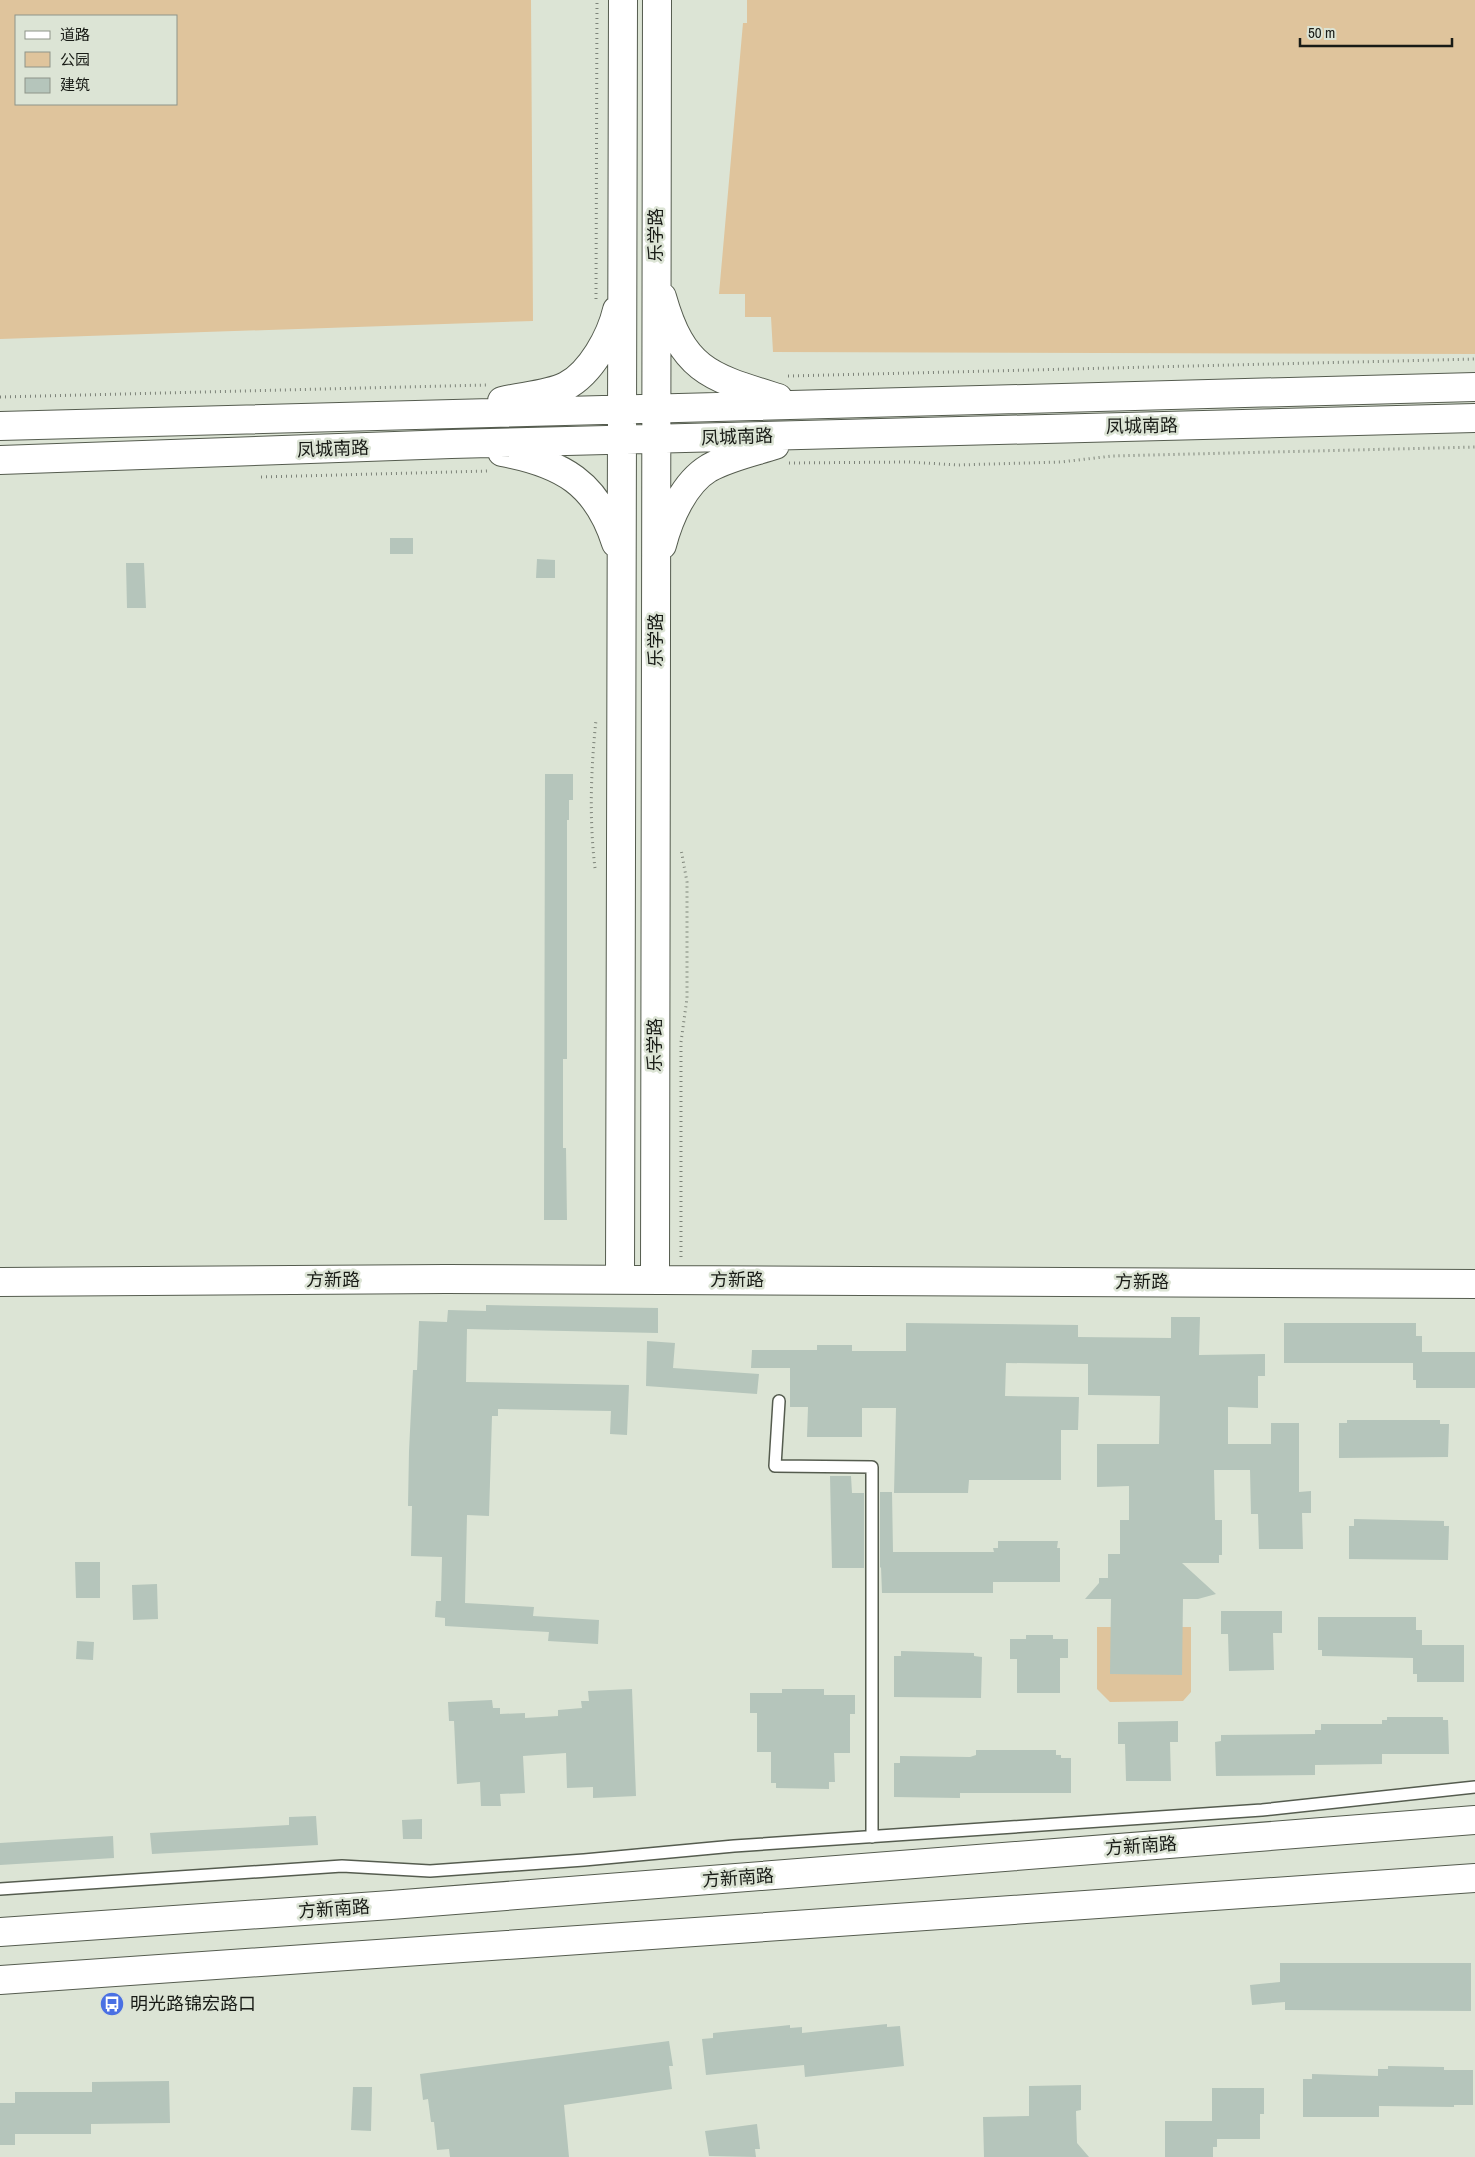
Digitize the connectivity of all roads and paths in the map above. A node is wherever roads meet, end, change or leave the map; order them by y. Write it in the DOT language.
graph roads {
  1 [pos="597,0"];
  2 [pos="623,0"];
  3 [pos="657,0"];
  4 [pos="622,274"];
  5 [pos="656,274"];
  6 [pos="596,307"];
  7 [pos="1475,359"];
  8 [pos="786,376"];
  9 [pos="496,384"];
  10 [pos="1475,387"];
  11 [pos="0,397"];
  12 [pos="808,405"];
  13 [pos="656,409"];
  14 [pos="622,410"];
  15 [pos="451,414"];
  16 [pos="1475,418"];
  17 [pos="0,419"];
  18 [pos="53,425"];
  19 [pos="0,426"];
  20 [pos="809,435"];
  21 [pos="656,439"];
  22 [pos="622,440"];
  23 [pos="451,444"];
  24 [pos="1475,446"];
  25 [pos="0,460"];
  26 [pos="782,463"];
  27 [pos="496,471"];
  28 [pos="258,477"];
  29 [pos="621,567"];
  30 [pos="656,569"];
  31 [pos="596,711"];
  32 [pos="681,848"];
  33 [pos="596,877"];
  34 [pos="620,1280"];
  35 [pos="668,1280"];
  36 [pos="0,1282"];
  37 [pos="1475,1284"];
  38 [pos="779,1401"];
  39 [pos="1475,1787"];
  40 [pos="1475,1820"];
  41 [pos="872,1837"];
  42 [pos="1475,1878"];
  43 [pos="0,1889"];
  44 [pos="0,1932"];
  45 [pos="0,1980"];
  1 -- 6 [label="path"];
  2 -- 4 [label="street, 乐学路"];
  3 -- 5 [label="street, 乐学路"];
  4 -- 14 [label="street, 乐学路"];
  4 -- 15 [label="street"];
  5 -- 12 [label="street"];
  5 -- 13 [label="street, 乐学路"];
  7 -- 8 [label="path"];
  9 -- 11 [label="path"];
  10 -- 12 [label="street, 凤城南路"];
  12 -- 13 [label="street, 凤城南路"];
  13 -- 14 [label="street, 凤城南路"];
  13 -- 21 [label="street, 乐学路"];
  14 -- 15 [label="street, 凤城南路"];
  14 -- 22 [label="street, 乐学路"];
  15 -- 18 [label="street, 凤城南路"];
  16 -- 20 [label="street, 凤城南路"];
  17 -- 18 [label="street"];
  18 -- 19 [label="street, 凤城南路"];
  20 -- 21 [label="street, 凤城南路"];
  20 -- 30 [label="street"];
  21 -- 22 [label="street, 凤城南路"];
  21 -- 30 [label="street, 乐学路"];
  22 -- 23 [label="street, 凤城南路"];
  22 -- 29 [label="street, 乐学路"];
  23 -- 25 [label="street, 凤城南路"];
  23 -- 29 [label="street"];
  24 -- 26 [label="path"];
  27 -- 28 [label="path"];
  29 -- 34 [label="street, 乐学路"];
  30 -- 35 [label="street, 乐学路"];
  31 -- 33 [label="path"];
  32 -- 35 [label="path"];
  34 -- 35 [label="street, 方新路"];
  34 -- 36 [label="street, 方新路"];
  35 -- 37 [label="street, 方新路"];
  38 -- 41 [label="lane"];
  39 -- 41 [label="lane"];
  40 -- 44 [label="street, 方新南路"];
  41 -- 43 [label="lane"];
  42 -- 45 [label="street"];
}
